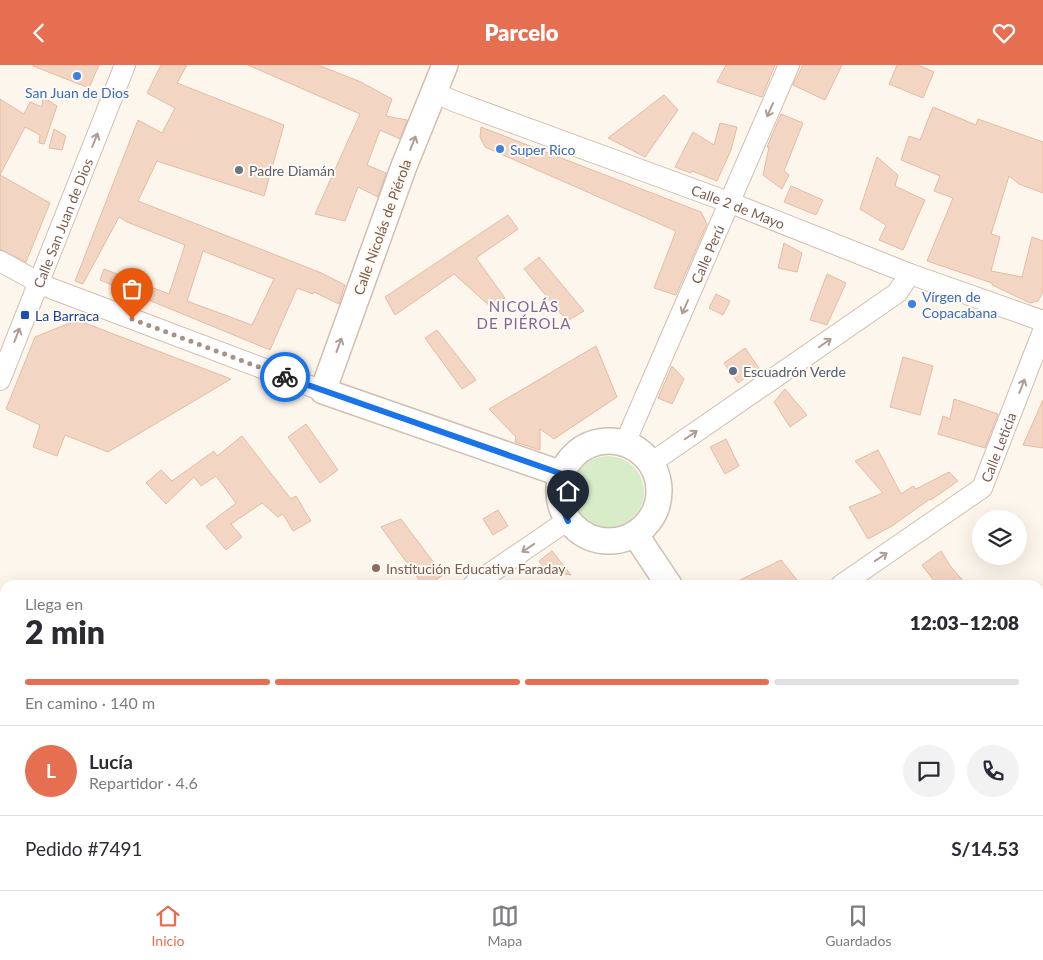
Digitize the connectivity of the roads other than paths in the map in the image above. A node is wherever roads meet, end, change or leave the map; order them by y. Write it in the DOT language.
graph roads {
  1 [pos="125,65"];
  2 [pos="445,65"];
  3 [pos="789,65"];
  4 [pos="433,92"];
  5 [pos="730,203"];
  6 [pos="0,261"];
  7 [pos="910,274"];
  8 [pos="38,283"];
  9 [pos="1043,321"];
  10 [pos="1043,331"];
  11 [pos="0,380"];
  12 [pos="323,391"];
  13 [pos="625,443"];
  14 [pos="651,463"];
  15 [pos="562,474"];
  16 [pos="568,521"];
  17 [pos="635,534"];
  18 [pos="480,580"];
  19 [pos="666,580"];
  20 [pos="848,580"];
  8 -- 1 [label="street, Calle San Juan de Dios, one-way"];
  2 -- 4 [label="street, Calle Nicolás de Piérola"];
  3 -- 5 [label="street, Calle Perú, one-way"];
  4 -- 5 [label="street, Calle 2 de Mayo"];
  12 -- 4 [label="street, Calle Nicolás de Piérola, one-way"];
  5 -- 7 [label="street, Calle 2 de Mayo"];
  5 -- 13 [label="street, Calle Perú, one-way"];
  6 -- 8 [label="street"];
  7 -- 9 [label="street, Calle 2 de Mayo"];
  14 -- 7 [label="street, one-way"];
  11 -- 8 [label="street, Calle San Juan de Dios, one-way"];
  8 -- 12 [label="street"];
  20 -- 10 [label="street, Calle Leticia, one-way"];
  12 -- 15 [label="street"];
  13 -- 14 [label="street"];
  13 -- 15 [label="street"];
  14 -- 17 [label="street"];
  15 -- 16 [label="street"];
  16 -- 17 [label="street"];
  16 -- 18 [label="street, one-way"];
  17 -- 19 [label="street"];
}
